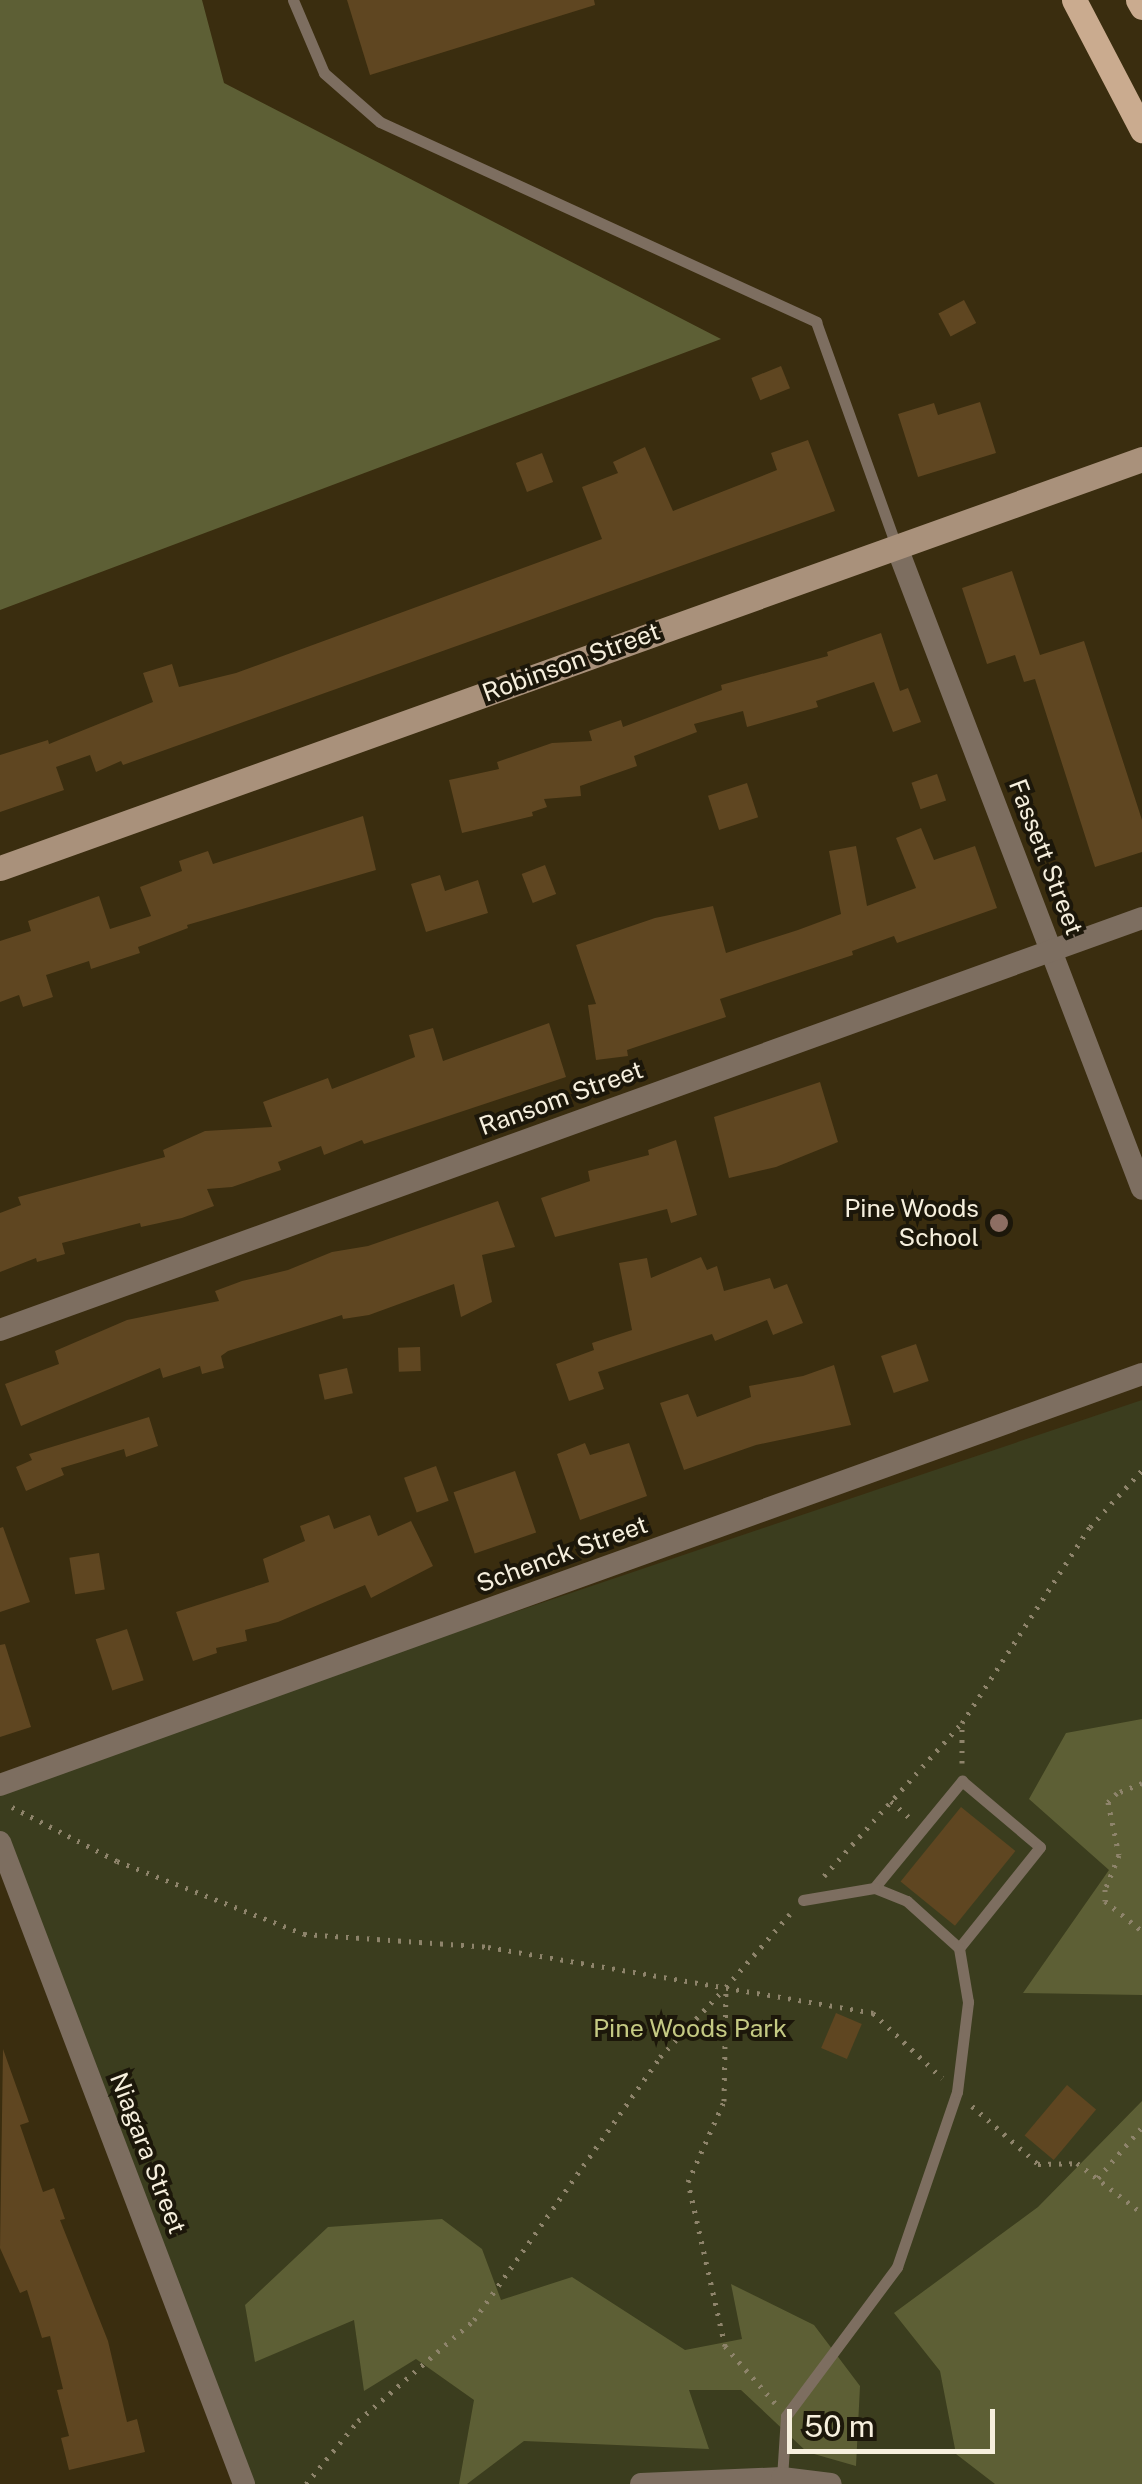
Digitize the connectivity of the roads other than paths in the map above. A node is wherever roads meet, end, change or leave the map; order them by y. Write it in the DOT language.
graph roads {
  1 [pos="293,0"];
  2 [pos="1074,0"];
  3 [pos="1138,0"];
  4 [pos="1142,7"];
  5 [pos="1142,130"];
  6 [pos="1142,459"];
  7 [pos="896,546"];
  8 [pos="0,868"];
  9 [pos="1142,918"];
  10 [pos="1052,950"];
  11 [pos="1142,1189"];
  12 [pos="0,1330"];
  13 [pos="1142,1374"];
  14 [pos="0,1785"];
  15 [pos="0,1842"];
  16 [pos="874,1888"];
  17 [pos="803,1900"];
  18 [pos="959,1948"];
  19 [pos="782,2478"];
  20 [pos="244,2484"];
  21 [pos="642,2484"];
  22 [pos="831,2484"];
  1 -- 7 [label="lane"];
  2 -- 5 [label="main road"];
  3 -- 4 [label="main road"];
  6 -- 7 [label="street, Robinson Street"];
  7 -- 8 [label="street, Robinson Street"];
  7 -- 10 [label="street, Fassett Street"];
  9 -- 10 [label="street, Ransom Street"];
  10 -- 11 [label="street, Fassett Street"];
  10 -- 12 [label="street, Ransom Street"];
  13 -- 14 [label="street, Schenck Street"];
  15 -- 20 [label="street, Niagara Street"];
  16 -- 17 [label="lane"];
  16 -- 18 [label="lane"];
  16 -- 18 [label="lane"];
  18 -- 19 [label="lane"];
  19 -- 21 [label="street"];
  19 -- 22 [label="street"];
}
